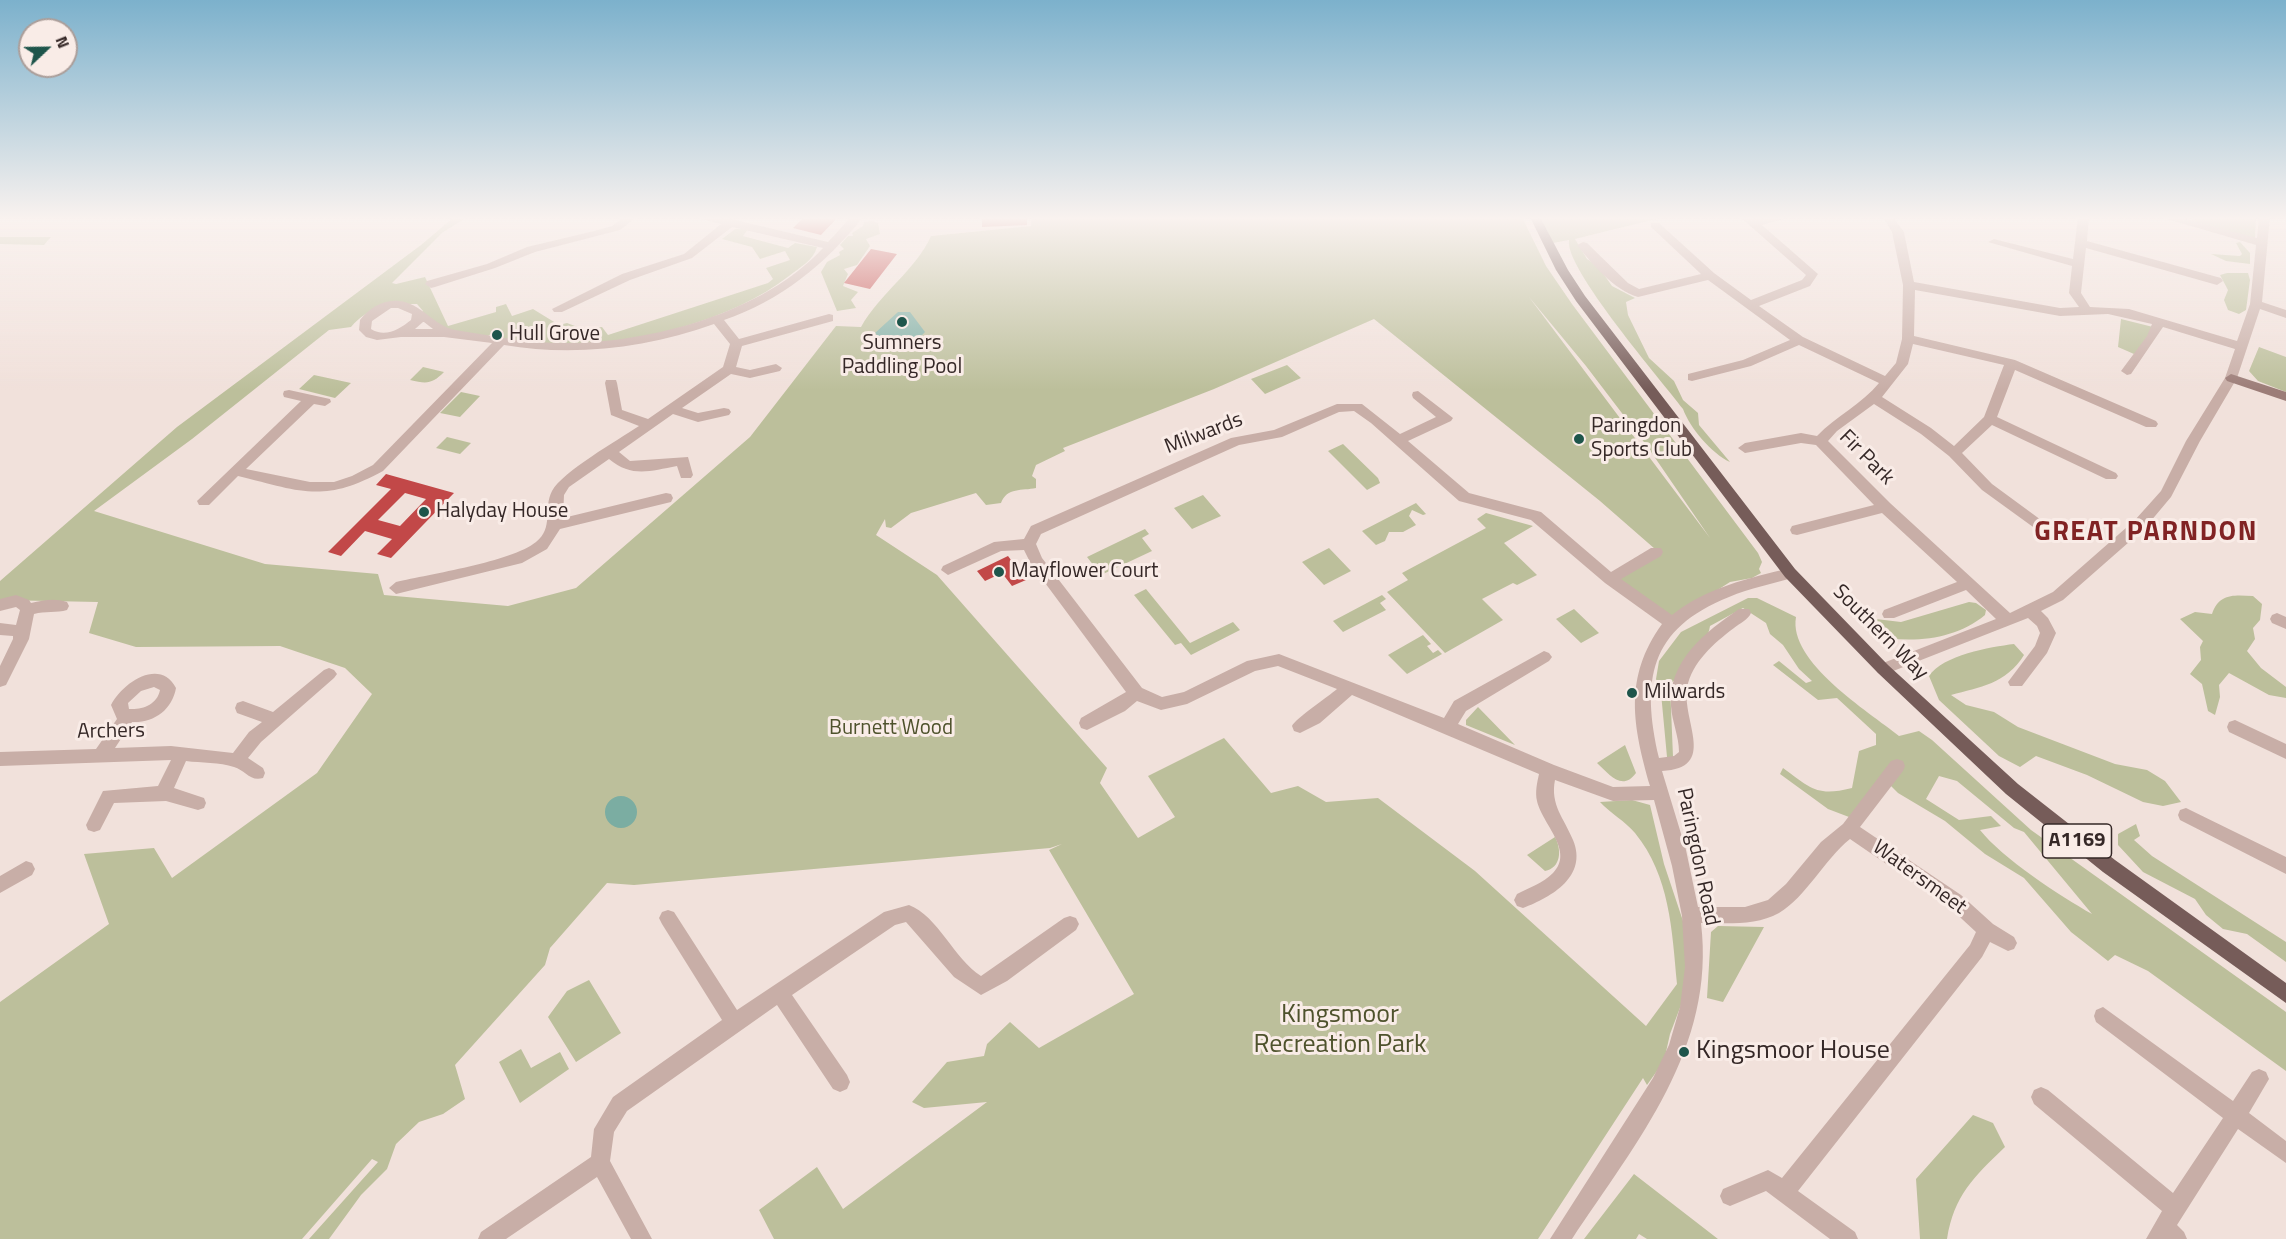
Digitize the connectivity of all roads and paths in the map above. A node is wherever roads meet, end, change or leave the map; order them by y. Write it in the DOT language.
graph roads {
  1 [pos="462,275"];
  2 [pos="632,275"];
  3 [pos="797,275"];
  4 [pos="1565,275"];
  5 [pos="1613,275"];
  6 [pos="1811,275"];
  7 [pos="1907,275"];
  8 [pos="2077,275"];
  9 [pos="2192,275"];
  10 [pos="2259,275"];
  11 [pos="1710,276"];
  12 [pos="2217,282"];
  13 [pos="431,284"];
  14 [pos="1909,285"];
  15 [pos="2256,304"];
  16 [pos="1750,305"];
  17 [pos="558,309"];
  18 [pos="2087,311"];
  19 [pos="418,312"];
  20 [pos="2286,314"];
  21 [pos="829,318"];
  22 [pos="716,319"];
  23 [pos="2159,321"];
  24 [pos="400,333"];
  25 [pos="449,333"];
  26 [pos="1908,339"];
  27 [pos="1799,340"];
  28 [pos="500,342"];
  29 [pos="736,344"];
  30 [pos="2240,346"];
  31 [pos="2011,363"];
  32 [pos="776,368"];
  33 [pos="729,369"];
  34 [pos="2127,371"];
  35 [pos="1692,377"];
  36 [pos="2231,378"];
  37 [pos="1886,381"];
  38 [pos="611,383"];
  39 [pos="289,393"];
  40 [pos="1418,395"];
  41 [pos="2286,397"];
  42 [pos="1874,398"];
  43 [pos="311,399"];
  44 [pos="325,402"];
  45 [pos="671,409"];
  46 [pos="724,412"];
  47 [pos="1990,419"];
  48 [pos="651,424"];
  49 [pos="2151,424"];
  50 [pos="1398,440"];
  51 [pos="1820,441"];
  52 [pos="1745,448"];
  53 [pos="611,453"];
  54 [pos="1954,453"];
  55 [pos="236,471"];
  56 [pos="686,475"];
  57 [pos="2111,476"];
  58 [pos="666,498"];
  59 [pos="204,501"];
  60 [pos="1885,507"];
  61 [pos="555,525"];
  62 [pos="1797,530"];
  63 [pos="2051,535"];
  64 [pos="1029,544"];
  65 [pos="1656,552"];
  66 [pos="948,570"];
  67 [pos="1790,573"];
  68 [pos="1610,579"];
  69 [pos="1967,584"];
  70 [pos="396,588"];
  71 [pos="0,605"];
  72 [pos="62,606"];
  73 [pos="27,610"];
  74 [pos="2030,610"];
  75 [pos="1744,613"];
  76 [pos="1888,614"];
  77 [pos="2007,621"];
  78 [pos="1674,624"];
  79 [pos="0,629"];
  80 [pos="21,639"];
  81 [pos="1544,657"];
  82 [pos="1883,669"];
  83 [pos="329,674"];
  84 [pos="0,681"];
  85 [pos="2016,682"];
  86 [pos="1349,688"];
  87 [pos="1136,693"];
  88 [pos="243,708"];
  89 [pos="129,716"];
  90 [pos="276,720"];
  91 [pos="1087,723"];
  92 [pos="1300,726"];
  93 [pos="1447,727"];
  94 [pos="2235,727"];
  95 [pos="2286,752"];
  96 [pos="101,755"];
  97 [pos="180,755"];
  98 [pos="0,759"];
  99 [pos="237,759"];
  100 [pos="1653,765"];
  101 [pos="1897,766"];
  102 [pos="1548,770"];
  103 [pos="257,773"];
  104 [pos="163,793"];
  105 [pos="1660,793"];
  106 [pos="198,803"];
  107 [pos="2186,815"];
  108 [pos="94,825"];
  109 [pos="1850,829"];
  110 [pos="2286,866"];
  111 [pos="26,869"];
  112 [pos="0,885"];
  113 [pos="1523,900"];
  114 [pos="1691,915"];
  115 [pos="668,918"];
  116 [pos="1070,924"];
  117 [pos="1987,930"];
  118 [pos="2008,943"];
  119 [pos="779,993"];
  120 [pos="2286,994"];
  121 [pos="2103,1016"];
  122 [pos="734,1023"];
  123 [pos="2259,1079"];
  124 [pos="840,1082"];
  125 [pos="2041,1097"];
  126 [pos="2235,1115"];
  127 [pos="2286,1153"];
  128 [pos="600,1163"];
  129 [pos="1783,1193"];
  130 [pos="1730,1196"];
  131 [pos="2175,1208"];
  132 [pos="2165,1235"];
  133 [pos="488,1239"];
  134 [pos="642,1239"];
  135 [pos="1560,1239"];
  136 [pos="1848,1239"];
  1 -- 13 [label="street"];
  2 -- 17 [label="street"];
  3 -- 22 [label="street"];
  4 -- 67 [label="main road, Southern Way / A1169"];
  5 -- 11 [label="street"];
  6 -- 16 [label="street"];
  7 -- 14 [label="street"];
  8 -- 18 [label="street"];
  9 -- 12 [label="street"];
  10 -- 15 [label="street"];
  11 -- 16 [label="street"];
  14 -- 18 [label="street"];
  14 -- 26 [label="street"];
  15 -- 20 [label="street"];
  15 -- 30 [label="street"];
  16 -- 27 [label="street"];
  18 -- 23 [label="street"];
  19 -- 24 [label="street"];
  19 -- 24 [label="street"];
  19 -- 25 [label="street"];
  21 -- 29 [label="street"];
  22 -- 28 [label="street"];
  22 -- 29 [label="street"];
  23 -- 30 [label="street"];
  23 -- 34 [label="street"];
  24 -- 25 [label="street"];
  25 -- 28 [label="street"];
  26 -- 31 [label="street"];
  26 -- 37 [label="street"];
  27 -- 35 [label="street"];
  27 -- 37 [label="street"];
  28 -- 55 [label="street"];
  29 -- 33 [label="street"];
  30 -- 36 [label="street"];
  31 -- 47 [label="street"];
  31 -- 49 [label="street"];
  32 -- 33 [label="street"];
  33 -- 45 [label="street"];
  36 -- 41 [label="street"];
  36 -- 74 [label="street"];
  37 -- 42 [label="street"];
  38 -- 48 [label="street"];
  39 -- 43 [label="street"];
  40 -- 50 [label="street"];
  42 -- 51 [label="street"];
  42 -- 54 [label="street"];
  43 -- 44 [label="street"];
  43 -- 55 [label="street"];
  45 -- 46 [label="street"];
  45 -- 48 [label="street"];
  47 -- 54 [label="street"];
  47 -- 57 [label="street"];
  48 -- 53 [label="street"];
  50 -- 64 [label="street, Milwards"];
  50 -- 68 [label="street, Milwards"];
  51 -- 52 [label="street, Fir Park"];
  51 -- 60 [label="street, Fir Park"];
  53 -- 56 [label="street"];
  53 -- 61 [label="street"];
  54 -- 63 [label="street"];
  55 -- 59 [label="street"];
  58 -- 61 [label="street"];
  60 -- 62 [label="street, Fir Park"];
  60 -- 69 [label="street, Fir Park"];
  61 -- 70 [label="street"];
  64 -- 66 [label="street"];
  64 -- 87 [label="street"];
  65 -- 68 [label="street"];
  67 -- 78 [label="street, Paringdon Road"];
  67 -- 82 [label="main road, Southern Way / A1169"];
  68 -- 78 [label="street, Milwards"];
  69 -- 76 [label="street"];
  69 -- 77 [label="street, Fir Park"];
  71 -- 73 [label="street"];
  72 -- 73 [label="street"];
  73 -- 80 [label="street"];
  74 -- 77 [label="street"];
  74 -- 85 [label="street"];
  75 -- 100 [label="street"];
  77 -- 82 [label="street"];
  78 -- 100 [label="street, Paringdon Road"];
  79 -- 80 [label="street"];
  80 -- 84 [label="street"];
  81 -- 93 [label="street"];
  82 -- 120 [label="main road, Southern Way / A1169"];
  83 -- 90 [label="street"];
  86 -- 87 [label="street"];
  86 -- 92 [label="street"];
  86 -- 93 [label="street"];
  87 -- 91 [label="street"];
  88 -- 90 [label="street"];
  89 -- 96 [label="street"];
  90 -- 99 [label="street"];
  93 -- 102 [label="street"];
  94 -- 95 [label="street"];
  96 -- 97 [label="street, Archers"];
  96 -- 98 [label="street, Archers"];
  97 -- 99 [label="street, Archers"];
  97 -- 104 [label="street"];
  99 -- 103 [label="street"];
  100 -- 105 [label="street, Paringdon Road"];
  101 -- 109 [label="street, Watersmeet"];
  102 -- 105 [label="street"];
  102 -- 113 [label="street"];
  104 -- 106 [label="street"];
  104 -- 108 [label="street"];
  105 -- 114 [label="street, Paringdon Road"];
  107 -- 110 [label="street"];
  109 -- 114 [label="street, Watersmeet"];
  109 -- 117 [label="street, Watersmeet"];
  111 -- 112 [label="street"];
  114 -- 135 [label="street, Paringdon Road"];
  115 -- 122 [label="street"];
  116 -- 119 [label="street"];
  117 -- 118 [label="street, Watersmeet"];
  117 -- 129 [label="street, Watersmeet"];
  119 -- 122 [label="street"];
  119 -- 124 [label="street"];
  121 -- 126 [label="street"];
  122 -- 128 [label="street"];
  123 -- 126 [label="street"];
  125 -- 131 [label="street"];
  126 -- 127 [label="street"];
  126 -- 131 [label="street"];
  128 -- 133 [label="street"];
  128 -- 134 [label="street"];
  129 -- 130 [label="street"];
  129 -- 136 [label="street"];
  131 -- 132 [label="street"];
}
